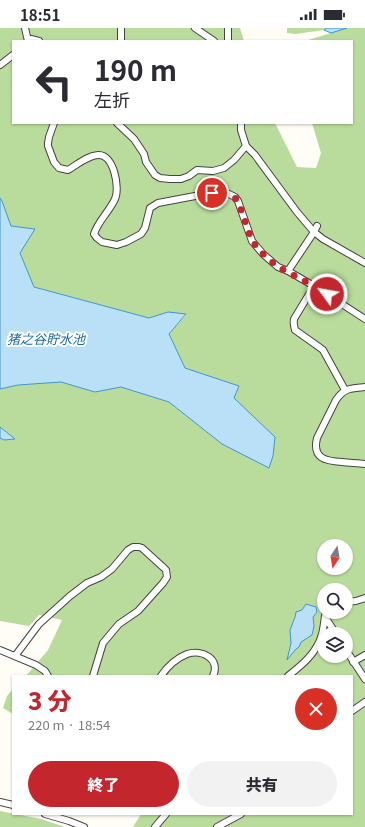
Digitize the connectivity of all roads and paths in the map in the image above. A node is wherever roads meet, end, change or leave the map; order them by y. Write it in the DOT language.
graph roads {
  1 [pos="25,28"];
  2 [pos="121,28"];
  3 [pos="195,28"];
  4 [pos="228,28"];
  5 [pos="28,40"];
  6 [pos="121,40"];
  7 [pos="213,40"];
  8 [pos="228,40"];
  9 [pos="12,56"];
  10 [pos="0,65"];
  11 [pos="54,124"];
  12 [pos="118,124"];
  13 [pos="240,124"];
  14 [pos="246,146"];
  15 [pos="316,229"];
  16 [pos="365,263"];
  17 [pos="288,271"];
  18 [pos="314,286"];
  19 [pos="365,319"];
  20 [pos="365,387"];
  21 [pos="345,390"];
  22 [pos="365,464"];
  23 [pos="365,598"];
  24 [pos="353,601"];
  25 [pos="325,619"];
  26 [pos="0,650"];
  27 [pos="365,655"];
  28 [pos="15,656"];
  29 [pos="354,662"];
  30 [pos="47,675"];
  31 [pos="93,675"];
  32 [pos="162,675"];
  33 [pos="213,675"];
  34 [pos="289,675"];
  35 [pos="365,679"];
  36 [pos="365,702"];
  37 [pos="353,710"];
  38 [pos="0,802"];
  39 [pos="12,805"];
  40 [pos="48,815"];
  41 [pos="165,815"];
  42 [pos="239,815"];
  43 [pos="84,827"];
  44 [pos="155,827"];
  45 [pos="216,827"];
  1 -- 5 [label="street"];
  2 -- 6 [label="street"];
  3 -- 7 [label="street"];
  4 -- 8 [label="street"];
  9 -- 10 [label="street"];
  11 -- 17 [label="street"];
  12 -- 14 [label="street"];
  13 -- 14 [label="street"];
  14 -- 15 [label="street"];
  15 -- 16 [label="street"];
  15 -- 17 [label="street"];
  17 -- 18 [label="street"];
  18 -- 19 [label="street"];
  18 -- 21 [label="street"];
  20 -- 21 [label="street"];
  21 -- 22 [label="street"];
  23 -- 24 [label="street"];
  25 -- 34 [label="street"];
  26 -- 28 [label="street"];
  27 -- 29 [label="street"];
  28 -- 30 [label="street"];
  28 -- 31 [label="street"];
  29 -- 35 [label="street"];
  32 -- 33 [label="street"];
  36 -- 37 [label="street"];
  38 -- 39 [label="street"];
  40 -- 43 [label="street"];
  41 -- 44 [label="street"];
  42 -- 45 [label="street"];
}
